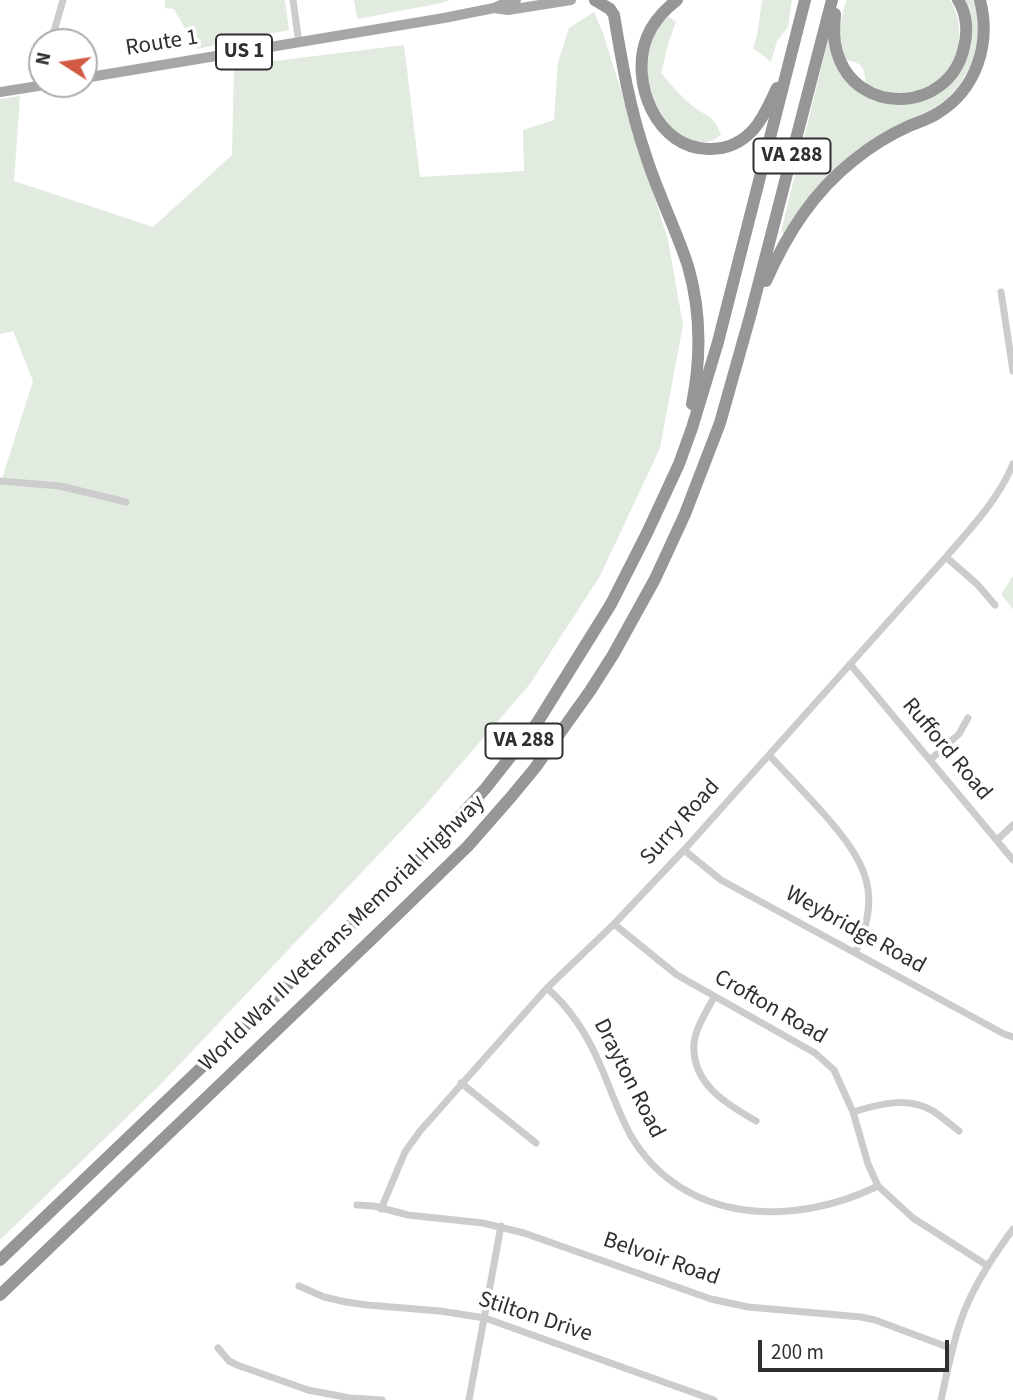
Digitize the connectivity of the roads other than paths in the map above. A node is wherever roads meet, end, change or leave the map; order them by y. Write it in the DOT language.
graph roads {
  1 [pos="63,0"];
  2 [pos="293,0"];
  3 [pos="516,0"];
  4 [pos="571,0"];
  5 [pos="595,0"];
  6 [pos="677,0"];
  7 [pos="805,0"];
  8 [pos="834,0"];
  9 [pos="958,0"];
  10 [pos="980,0"];
  11 [pos="494,8"];
  12 [pos="55,28"];
  13 [pos="299,43"];
  14 [pos="790,59"];
  15 [pos="98,76"];
  16 [pos="28,88"];
  17 [pos="0,92"];
  18 [pos="1001,292"];
  19 [pos="751,313"];
  20 [pos="1013,370"];
  21 [pos="692,428"];
  22 [pos="1013,464"];
  23 [pos="1010,479"];
  24 [pos="0,481"];
  25 [pos="126,502"];
  26 [pos="946,557"];
  27 [pos="995,605"];
  28 [pos="850,664"];
  29 [pos="968,718"];
  30 [pos="769,755"];
  31 [pos="930,760"];
  32 [pos="1013,825"];
  33 [pos="997,840"];
  34 [pos="684,850"];
  35 [pos="1013,860"];
  36 [pos="614,924"];
  37 [pos="855,953"];
  38 [pos="547,988"];
  39 [pos="714,997"];
  40 [pos="1013,1037"];
  41 [pos="461,1083"];
  42 [pos="853,1112"];
  43 [pos="755,1121"];
  44 [pos="960,1131"];
  45 [pos="536,1143"];
  46 [pos="878,1186"];
  47 [pos="357,1205"];
  48 [pos="381,1209"];
  49 [pos="501,1227"];
  50 [pos="1013,1229"];
  51 [pos="0,1260"];
  52 [pos="988,1266"];
  53 [pos="299,1286"];
  54 [pos="0,1294"];
  55 [pos="485,1318"];
  56 [pos="218,1348"];
  57 [pos="953,1349"];
  58 [pos="382,1400"];
  59 [pos="469,1400"];
  60 [pos="714,1400"];
  61 [pos="941,1400"];
  1 -- 12 [label="street"];
  2 -- 13 [label="street"];
  3 -- 11 [label="main road, Route 1 / US 1"];
  4 -- 11 [label="main road, Route 1 / US 1"];
  5 -- 21 [label="highway"];
  6 -- 14 [label="highway"];
  7 -- 14 [label="highway, World War II Veterans Memorial Highway / VA 288"];
  8 -- 9 [label="highway"];
  8 -- 19 [label="highway, World War II Veterans Memorial Highway / VA 288"];
  10 -- 19 [label="highway"];
  11 -- 13 [label="main road, Route 1 / US 1"];
  13 -- 15 [label="main road, Route 1 / US 1"];
  14 -- 21 [label="highway, World War II Veterans Memorial Highway / VA 288"];
  16 -- 17 [label="main road"];
  18 -- 20 [label="street"];
  19 -- 54 [label="highway, World War II Veterans Memorial Highway / VA 288"];
  21 -- 51 [label="highway, World War II Veterans Memorial Highway / VA 288"];
  22 -- 23 [label="street, Surry Road"];
  23 -- 26 [label="street, Surry Road"];
  24 -- 25 [label="street"];
  26 -- 27 [label="street"];
  26 -- 28 [label="street, Surry Road"];
  28 -- 30 [label="street, Surry Road"];
  28 -- 31 [label="street, Rufford Road"];
  29 -- 31 [label="street"];
  30 -- 34 [label="street, Surry Road"];
  30 -- 37 [label="street"];
  31 -- 33 [label="street, Rufford Road"];
  32 -- 33 [label="street"];
  33 -- 35 [label="street, Rufford Road"];
  34 -- 36 [label="street, Surry Road"];
  34 -- 37 [label="street, Weybridge Road"];
  36 -- 38 [label="street, Surry Road"];
  36 -- 39 [label="street, Crofton Road"];
  37 -- 40 [label="street, Weybridge Road"];
  38 -- 41 [label="street, Surry Road"];
  38 -- 46 [label="street, Drayton Road"];
  39 -- 42 [label="street, Crofton Road"];
  39 -- 43 [label="street"];
  41 -- 45 [label="street"];
  41 -- 48 [label="street, Surry Road"];
  42 -- 44 [label="street"];
  42 -- 46 [label="street, Crofton Road"];
  46 -- 52 [label="street, Crofton Road"];
  47 -- 48 [label="street, Belvoir Road"];
  48 -- 49 [label="street, Belvoir Road"];
  49 -- 55 [label="street"];
  49 -- 57 [label="street, Belvoir Road"];
  50 -- 52 [label="street"];
  52 -- 57 [label="street"];
  53 -- 55 [label="street, Stilton Drive"];
  55 -- 59 [label="street"];
  55 -- 60 [label="street, Stilton Drive"];
  56 -- 58 [label="street"];
  57 -- 61 [label="street"];
}
